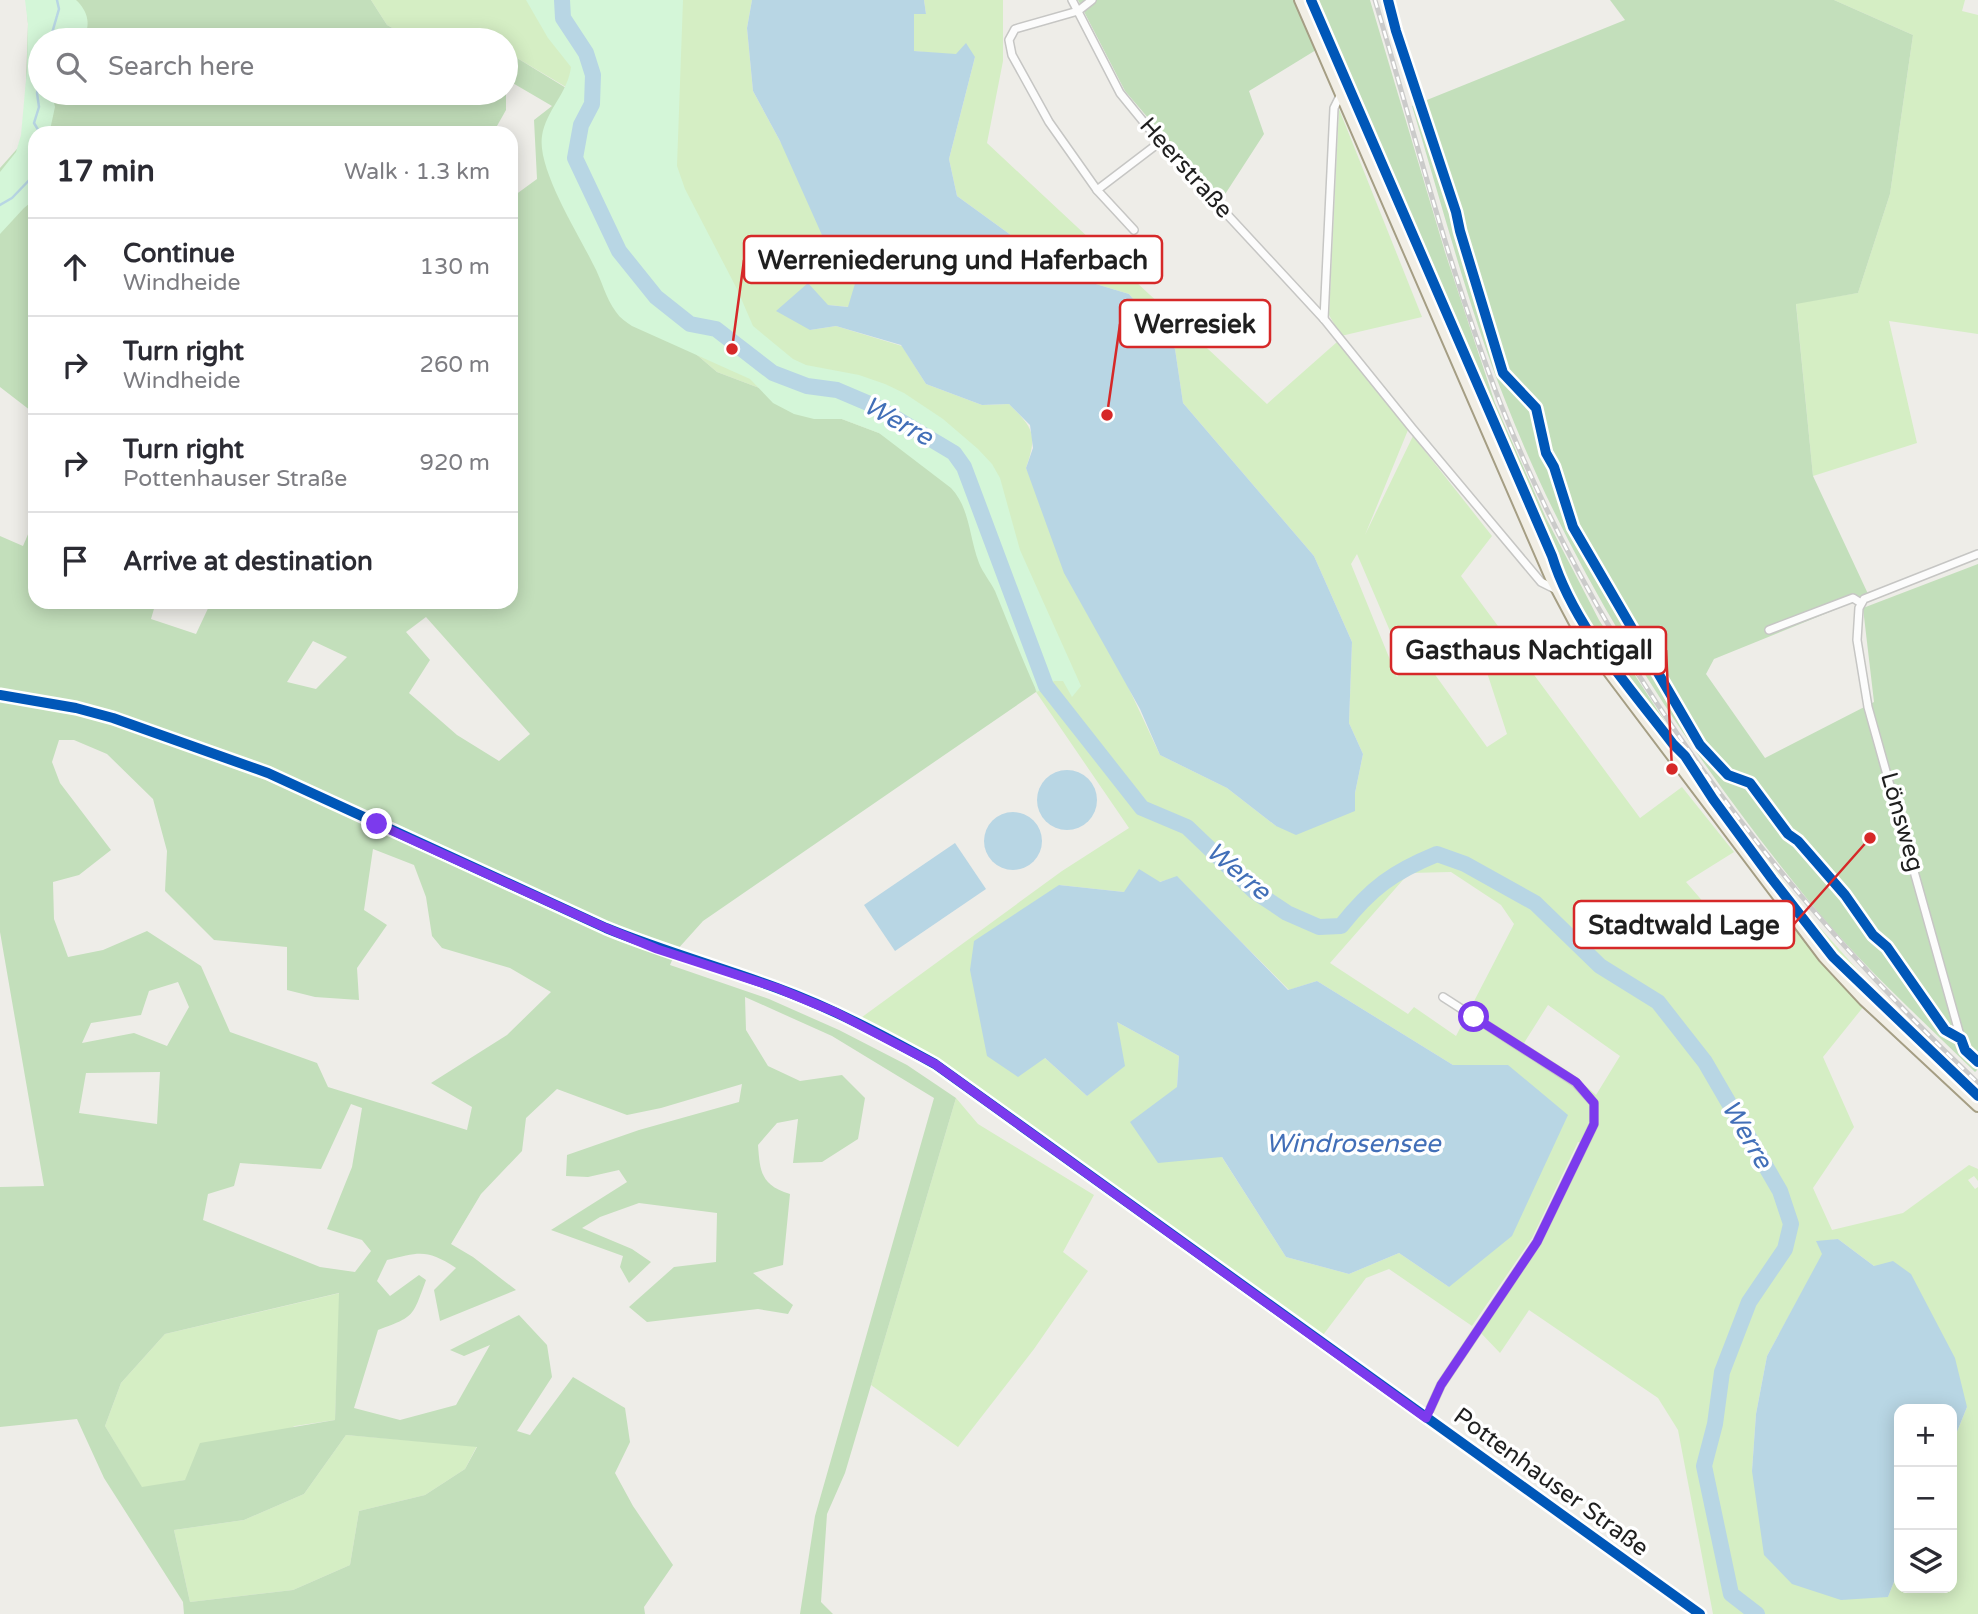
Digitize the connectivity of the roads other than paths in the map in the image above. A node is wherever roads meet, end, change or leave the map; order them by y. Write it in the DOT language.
graph roads {
  1 [pos="1072,0"];
  2 [pos="1092,0"];
  3 [pos="1300,0"];
  4 [pos="1078,11"];
  5 [pos="1341,94"];
  6 [pos="1160,142"];
  7 [pos="1097,190"];
  8 [pos="1134,230"];
  9 [pos="1324,318"];
  10 [pos="1978,554"];
  11 [pos="1556,589"];
  12 [pos="1861,603"];
  13 [pos="1769,630"];
  14 [pos="0,695"];
  15 [pos="1443,997"];
  16 [pos="1978,1062"];
  17 [pos="1978,1106"];
  18 [pos="1426,1418"];
  19 [pos="1700,1614"];
  1 -- 4 [label="street, Heerstraße"];
  2 -- 4 [label="street"];
  3 -- 5 [label="main road"];
  4 -- 6 [label="street, Heerstraße"];
  4 -- 7 [label="street"];
  5 -- 9 [label="street"];
  5 -- 11 [label="main road"];
  6 -- 7 [label="street"];
  6 -- 9 [label="street, Heerstraße"];
  7 -- 8 [label="street"];
  9 -- 11 [label="street, Heerstraße"];
  10 -- 12 [label="street"];
  11 -- 17 [label="main road"];
  12 -- 13 [label="street"];
  12 -- 16 [label="street, Lönsweg"];
  14 -- 18 [label="street, Pottenhauser Straße"];
  15 -- 18 [label="street"];
  18 -- 19 [label="street, Pottenhauser Straße"];
}
